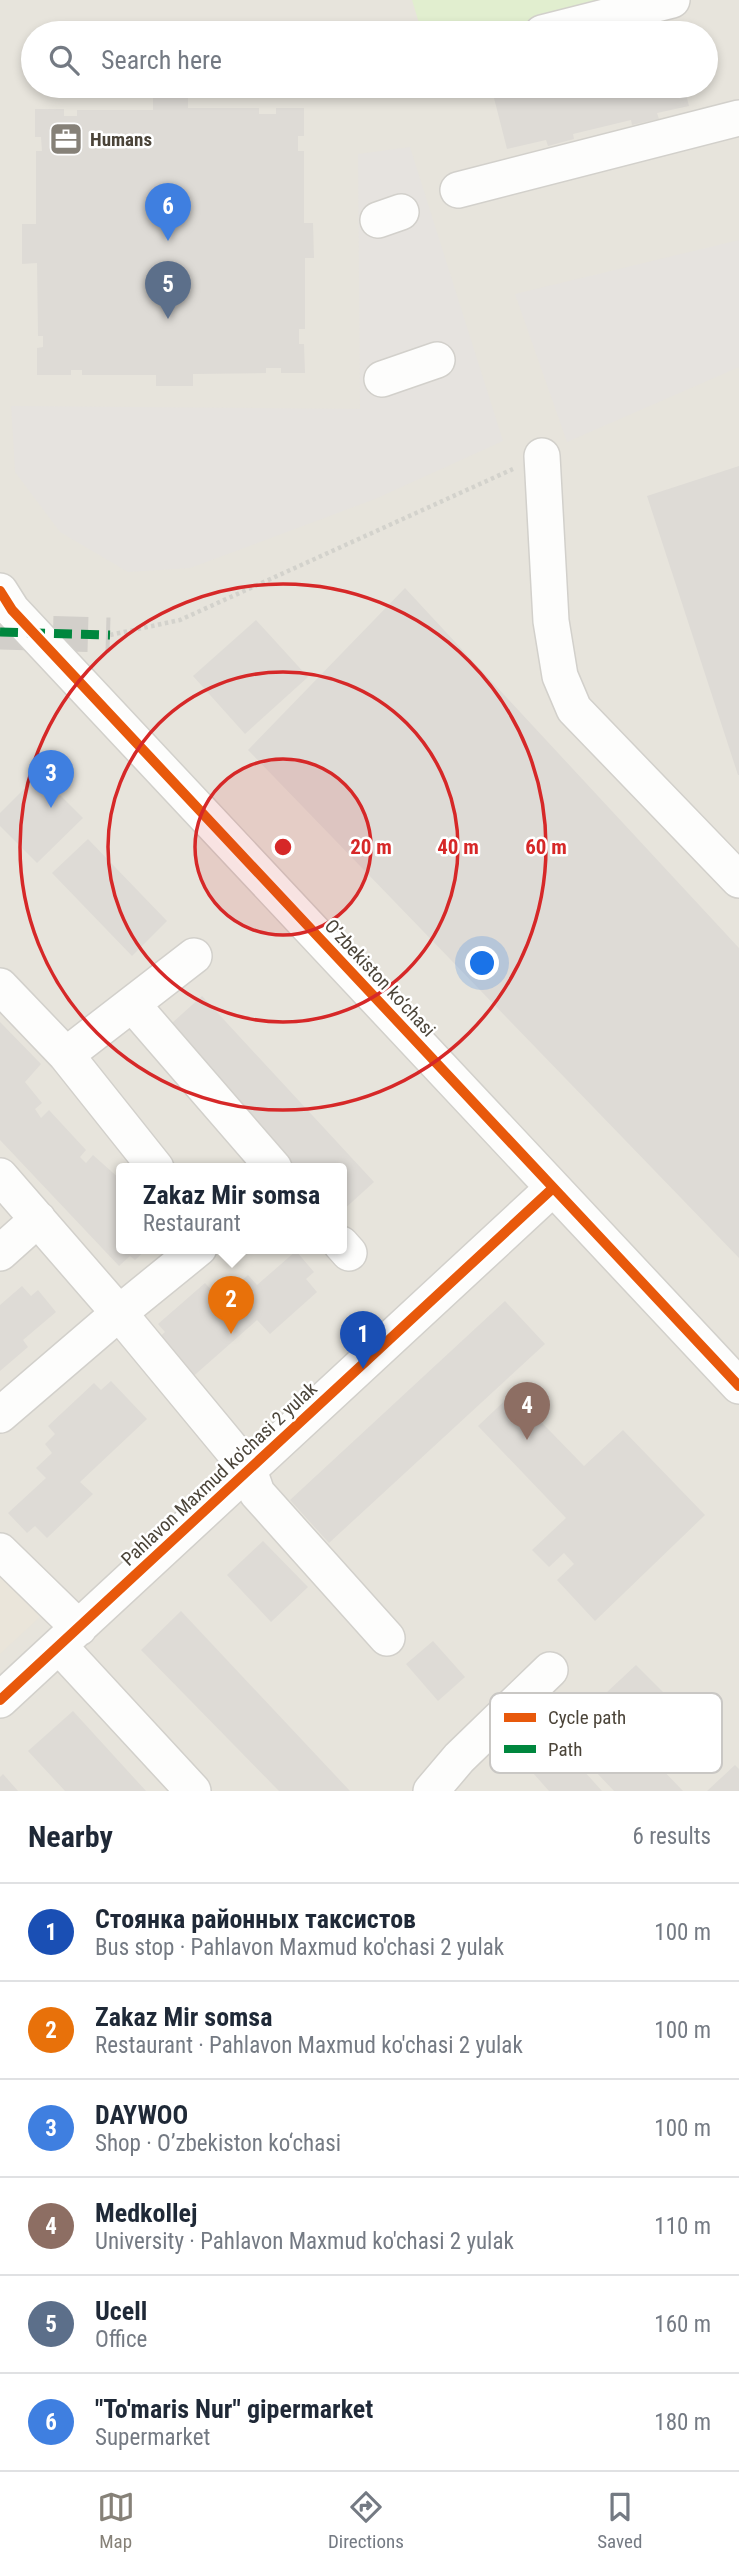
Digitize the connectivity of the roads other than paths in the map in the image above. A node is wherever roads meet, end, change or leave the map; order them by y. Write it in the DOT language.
graph roads {
  1 [pos="673,0"];
  2 [pos="590,21"];
  3 [pos="739,118"];
  4 [pos="458,190"];
  5 [pos="437,360"];
  6 [pos="382,379"];
  7 [pos="542,456"];
  8 [pos="4,601"];
  9 [pos="739,880"];
  10 [pos="194,956"];
  11 [pos="0,986"];
  12 [pos="132,1004"];
  13 [pos="66,1055"];
  14 [pos="152,1163"];
  15 [pos="270,1163"];
  16 [pos="0,1176"];
  17 [pos="554,1188"];
  18 [pos="37,1219"];
  19 [pos="0,1253"];
  20 [pos="192,1254"];
  21 [pos="119,1313"];
  22 [pos="739,1386"];
  23 [pos="0,1415"];
  24 [pos="248,1470"];
  25 [pos="0,1551"];
  26 [pos="69,1637"];
  27 [pos="387,1638"];
  28 [pos="550,1670"];
  29 [pos="526,1693"];
  30 [pos="0,1700"];
  31 [pos="490,1728"];
  32 [pos="193,1791"];
  33 [pos="431,1791"];
  1 -- 2 [label="street"];
  3 -- 4 [label="street"];
  5 -- 6 [label="street"];
  7 -- 9 [label="street"];
  8 -- 17 [label="street, O’zbekiston ko‘chasi"];
  10 -- 12 [label="street"];
  11 -- 13 [label="street"];
  12 -- 13 [label="street"];
  12 -- 15 [label="street"];
  13 -- 14 [label="street"];
  16 -- 18 [label="street"];
  17 -- 22 [label="street, O’zbekiston ko‘chasi"];
  17 -- 24 [label="street, Pahlavon Maxmud ko'chasi 2 yulak"];
  18 -- 19 [label="street"];
  18 -- 21 [label="street"];
  20 -- 21 [label="street"];
  21 -- 23 [label="street"];
  21 -- 24 [label="street"];
  24 -- 26 [label="street, Pahlavon Maxmud ko'chasi 2 yulak"];
  24 -- 27 [label="street"];
  25 -- 26 [label="street"];
  26 -- 30 [label="street, Pahlavon Maxmud ko'chasi 2 yulak"];
  26 -- 32 [label="street"];
  28 -- 29 [label="street"];
  31 -- 33 [label="street"];
}
